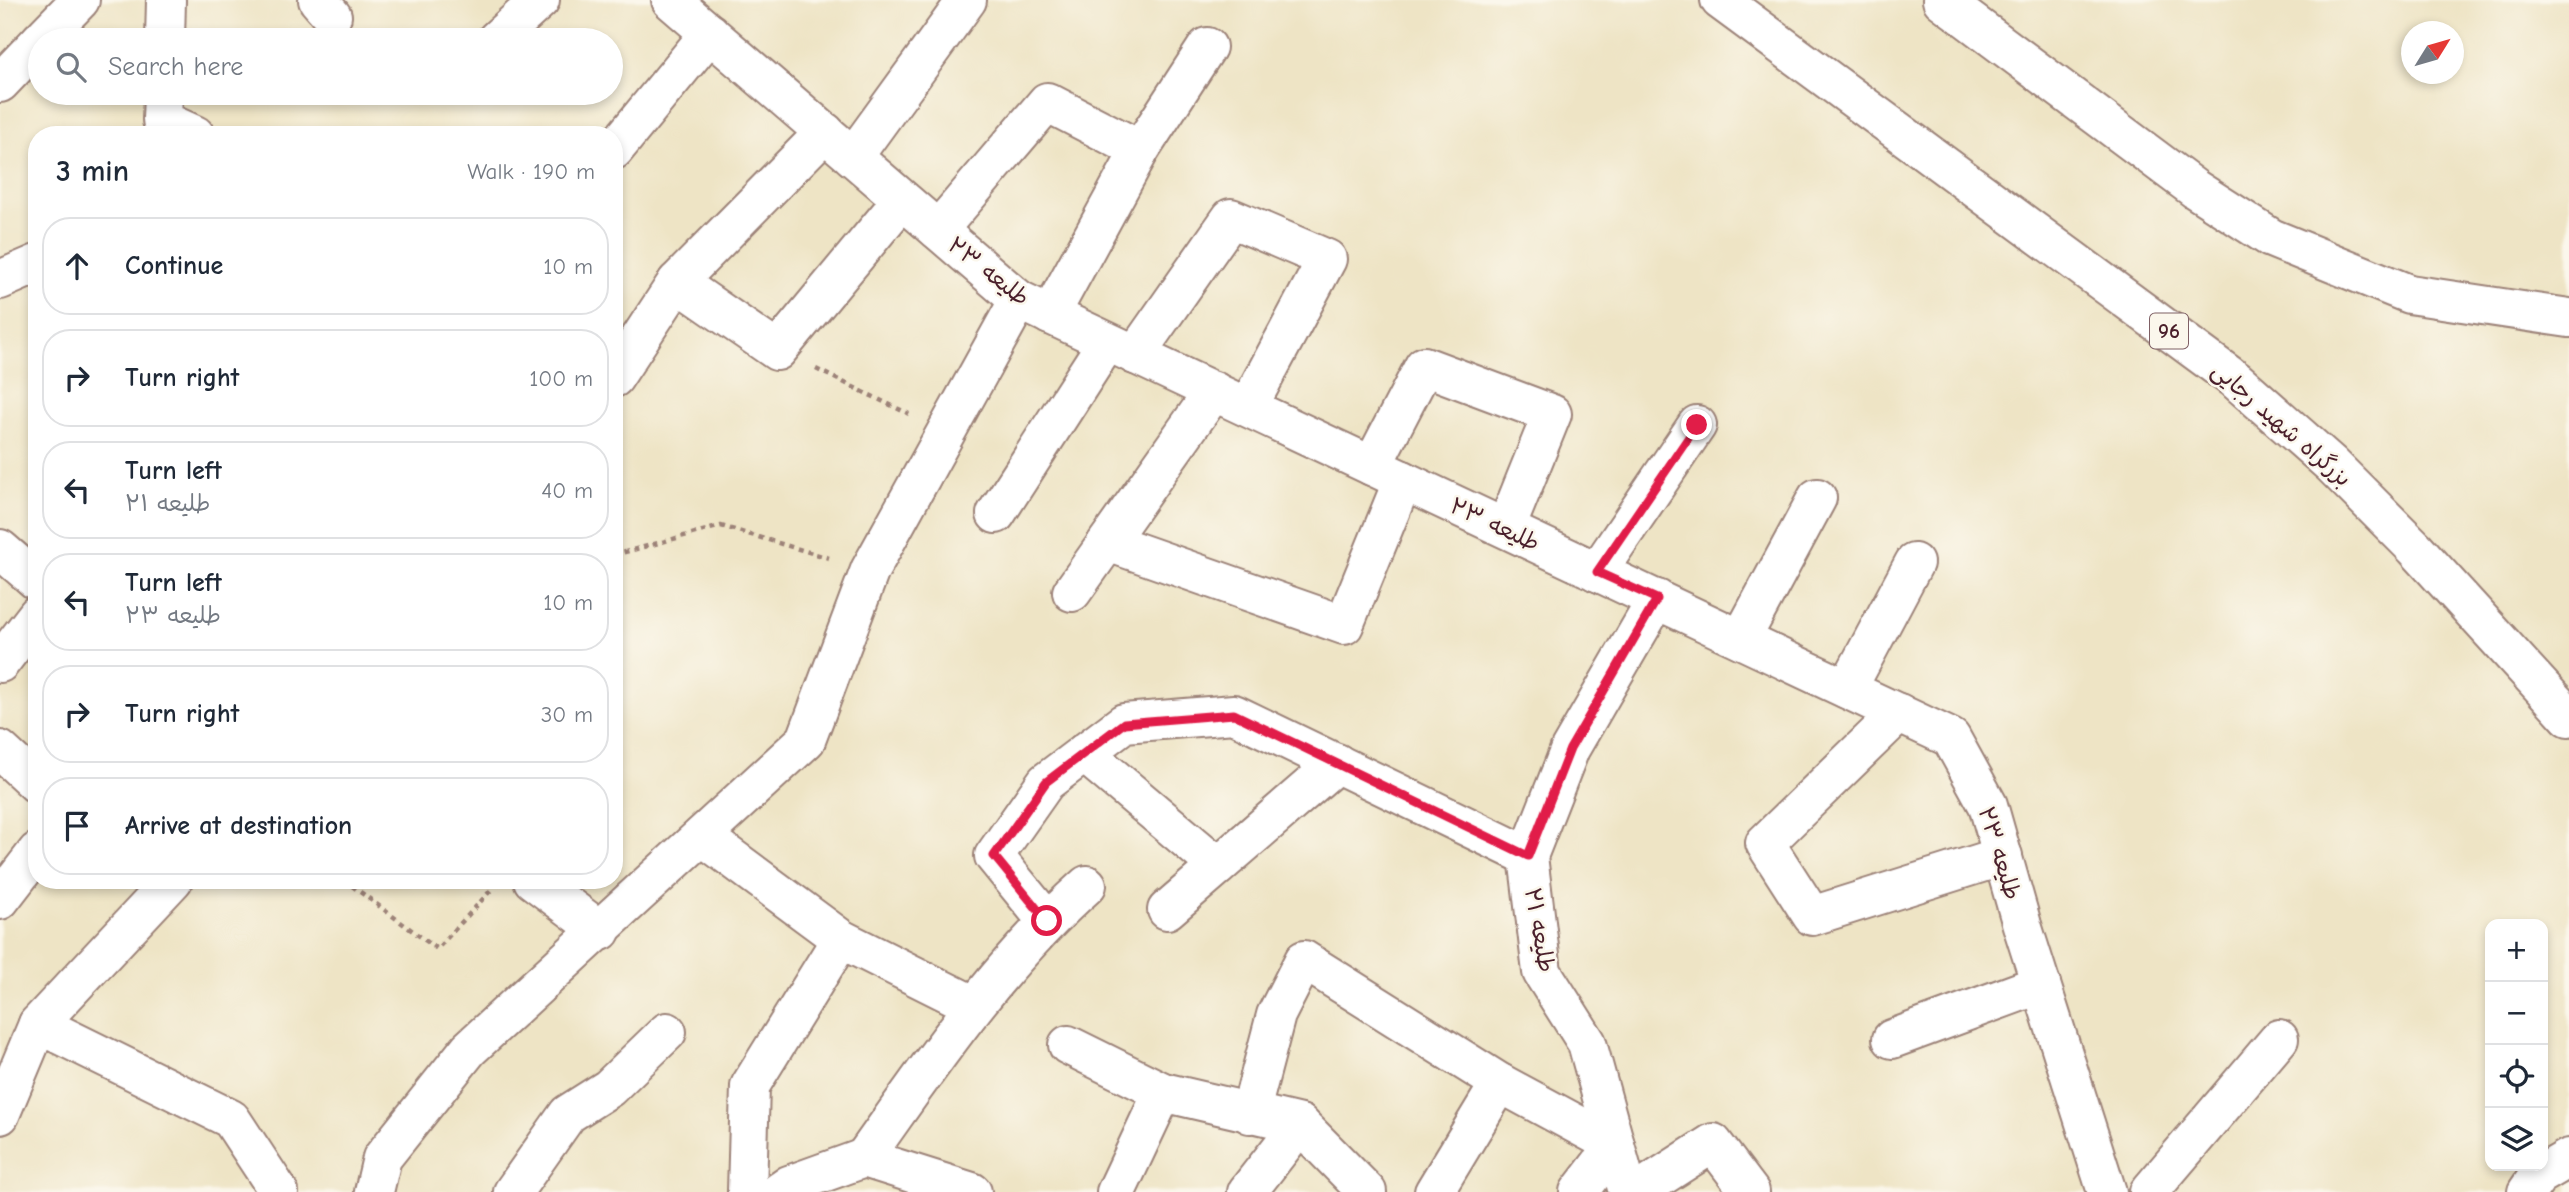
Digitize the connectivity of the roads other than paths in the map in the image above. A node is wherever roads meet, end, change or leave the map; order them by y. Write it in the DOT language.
graph roads {
  1 [pos="80,0"];
  2 [pos="166,0"];
  3 [pos="540,0"];
  4 [pos="671,0"];
  5 [pos="967,0"];
  6 [pos="1720,0"];
  7 [pos="1942,0"];
  8 [pos="53,28"];
  9 [pos="165,28"];
  10 [pos="509,28"];
  11 [pos="710,33"];
  12 [pos="1207,47"];
  13 [pos="28,54"];
  14 [pos="0,83"];
  15 [pos="623,138"];
  16 [pos="839,145"];
  17 [pos="1140,150"];
  18 [pos="902,200"];
  19 [pos="938,230"];
  20 [pos="28,268"];
  21 [pos="0,279"];
  22 [pos="677,282"];
  23 [pos="1035,308"];
  24 [pos="2569,318"];
  25 [pos="1121,348"];
  26 [pos="623,364"];
  27 [pos="1214,391"];
  28 [pos="1248,407"];
  29 [pos="1697,425"];
  30 [pos="1387,473"];
  31 [pos="1816,498"];
  32 [pos="996,514"];
  33 [pos="1506,528"];
  34 [pos="1108,542"];
  35 [pos="0,549"];
  36 [pos="1914,563"];
  37 [pos="28,572"];
  38 [pos="1597,572"];
  39 [pos="1072,593"];
  40 [pos="1657,599"];
  41 [pos="28,626"];
  42 [pos="1741,639"];
  43 [pos="1,658"];
  44 [pos="1847,689"];
  45 [pos="1899,713"];
  46 [pos="2569,717"];
  47 [pos="0,750"];
  48 [pos="1084,753"];
  49 [pos="1337,763"];
  50 [pos="28,776"];
  51 [pos="702,836"];
  52 [pos="1528,856"];
  53 [pos="2003,856"];
  54 [pos="28,864"];
  55 [pos="1218,866"];
  56 [pos="1087,885"];
  57 [pos="165,889"];
  58 [pos="545,889"];
  59 [pos="0,900"];
  60 [pos="1167,910"];
  61 [pos="1047,921"];
  62 [pos="601,931"];
  63 [pos="841,939"];
  64 [pos="2041,984"];
  65 [pos="973,1005"];
  66 [pos="38,1024"];
  67 [pos="667,1032"];
  68 [pos="1892,1039"];
  69 [pos="2279,1039"];
  70 [pos="1068,1045"];
  71 [pos="1500,1083"];
  72 [pos="1163,1092"];
  73 [pos="1250,1114"];
  74 [pos="0,1115"];
  75 [pos="1300,1124"];
  76 [pos="1615,1144"];
  77 [pos="864,1158"];
  78 [pos="2569,1158"];
  79 [pos="279,1192"];
  80 [pos="374,1192"];
  81 [pos="513,1192"];
  82 [pos="747,1192"];
  83 [pos="779,1192"];
  84 [pos="972,1192"];
  85 [pos="1116,1192"];
  86 [pos="1247,1192"];
  87 [pos="1367,1192"];
  88 [pos="1434,1192"];
  89 [pos="1579,1192"];
  90 [pos="1628,1192"];
  91 [pos="1637,1192"];
  92 [pos="1750,1192"];
  93 [pos="2107,1192"];
  94 [pos="2150,1192"];
  95 [pos="2527,1192"];
  1 -- 8 [label="main road"];
  2 -- 9 [label="main road"];
  3 -- 10 [label="main road"];
  4 -- 11 [label="main road, طلیعه ۲۳"];
  5 -- 16 [label="main road"];
  6 -- 46 [label="main road, بزرگراه شهید رجایی / 96"];
  7 -- 24 [label="main road"];
  11 -- 15 [label="main road"];
  11 -- 16 [label="main road, طلیعه ۲۳"];
  12 -- 17 [label="main road"];
  13 -- 14 [label="main road"];
  16 -- 18 [label="main road, طلیعه ۲۳"];
  16 -- 22 [label="main road"];
  17 -- 19 [label="main road"];
  17 -- 23 [label="main road"];
  18 -- 19 [label="main road, طلیعه ۲۳"];
  18 -- 22 [label="main road"];
  19 -- 23 [label="main road, طلیعه ۲۳"];
  20 -- 21 [label="main road"];
  22 -- 26 [label="main road"];
  23 -- 25 [label="main road, طلیعه ۲۳"];
  23 -- 51 [label="main road"];
  25 -- 27 [label="main road, طلیعه ۲۳"];
  25 -- 28 [label="main road"];
  25 -- 32 [label="main road"];
  27 -- 28 [label="main road, طلیعه ۲۳"];
  27 -- 34 [label="main road"];
  28 -- 30 [label="main road, طلیعه ۲۳"];
  29 -- 38 [label="main road"];
  30 -- 33 [label="main road, طلیعه ۲۳"];
  30 -- 33 [label="main road"];
  30 -- 34 [label="main road"];
  31 -- 42 [label="main road"];
  33 -- 38 [label="main road, طلیعه ۲۳"];
  34 -- 39 [label="main road"];
  35 -- 37 [label="main road"];
  36 -- 44 [label="main road"];
  38 -- 40 [label="main road, طلیعه ۲۳"];
  40 -- 42 [label="main road, طلیعه ۲۳"];
  40 -- 52 [label="main road, طلیعه ۲۱"];
  41 -- 43 [label="main road"];
  42 -- 44 [label="main road, طلیعه ۲۳"];
  44 -- 45 [label="main road, طلیعه ۲۳"];
  45 -- 53 [label="main road, طلیعه ۲۳"];
  45 -- 53 [label="main road"];
  47 -- 50 [label="main road"];
  48 -- 49 [label="main road"];
  48 -- 55 [label="main road"];
  48 -- 61 [label="main road"];
  49 -- 52 [label="main road"];
  49 -- 55 [label="main road"];
  51 -- 62 [label="main road"];
  51 -- 63 [label="main road"];
  52 -- 76 [label="main road, طلیعه ۲۱"];
  53 -- 64 [label="main road, طلیعه ۲۳"];
  54 -- 59 [label="main road"];
  55 -- 60 [label="main road"];
  56 -- 61 [label="main road"];
  57 -- 66 [label="main road"];
  58 -- 62 [label="main road"];
  61 -- 65 [label="main road"];
  62 -- 80 [label="main road"];
  63 -- 65 [label="main road"];
  63 -- 82 [label="main road"];
  64 -- 68 [label="main road"];
  64 -- 93 [label="main road, طلیعه ۲۳"];
  65 -- 77 [label="main road"];
  66 -- 74 [label="main road"];
  66 -- 79 [label="main road"];
  67 -- 81 [label="main road"];
  69 -- 94 [label="main road"];
  70 -- 72 [label="main road"];
  71 -- 73 [label="main road"];
  71 -- 76 [label="main road"];
  71 -- 88 [label="main road"];
  72 -- 73 [label="main road"];
  72 -- 85 [label="main road"];
  73 -- 75 [label="main road"];
  75 -- 86 [label="main road"];
  75 -- 87 [label="main road"];
  76 -- 89 [label="main road"];
  76 -- 90 [label="main road, طلیعه ۲۱"];
  77 -- 83 [label="main road"];
  77 -- 84 [label="main road"];
  78 -- 95 [label="main road"];
  91 -- 92 [label="main road"];
}
